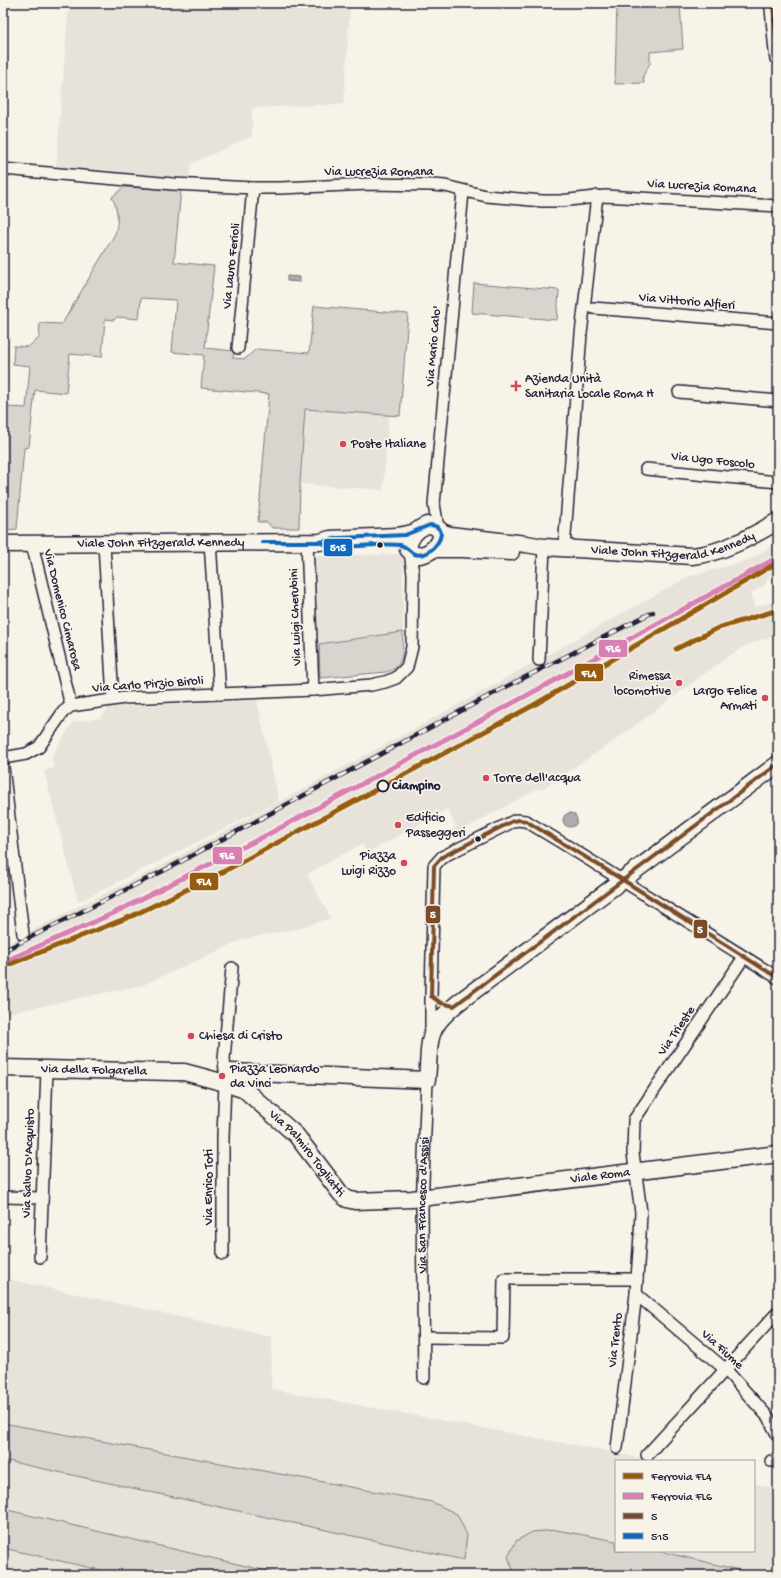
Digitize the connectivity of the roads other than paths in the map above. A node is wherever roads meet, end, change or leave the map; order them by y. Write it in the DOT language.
graph roads {
  1 [pos="773,3"];
  2 [pos="777,30"];
  3 [pos="778,57"];
  4 [pos="3,169"];
  5 [pos="253,188"];
  6 [pos="463,192"];
  7 [pos="597,196"];
  8 [pos="778,206"];
  9 [pos="593,308"];
  10 [pos="778,323"];
  11 [pos="238,348"];
  12 [pos="679,392"];
  13 [pos="778,401"];
  14 [pos="646,469"];
  15 [pos="778,482"];
  16 [pos="778,521"];
  17 [pos="430,529"];
  18 [pos="210,542"];
  19 [pos="314,542"];
  20 [pos="3,544"];
  21 [pos="32,544"];
  22 [pos="104,544"];
  23 [pos="544,547"];
  24 [pos="564,548"];
  25 [pos="419,551"];
  26 [pos="539,660"];
  27 [pos="313,690"];
  28 [pos="220,694"];
  29 [pos="113,699"];
  30 [pos="71,706"];
  31 [pos="3,758"];
  32 [pos="778,764"];
  33 [pos="3,767"];
  34 [pos="622,881"];
  35 [pos="23,934"];
  36 [pos="744,958"];
  37 [pos="232,968"];
  38 [pos="778,978"];
  39 [pos="431,996"];
  40 [pos="454,1006"];
  41 [pos="432,1032"];
  42 [pos="3,1068"];
  43 [pos="47,1070"];
  44 [pos="250,1073"];
  45 [pos="227,1077"];
  46 [pos="427,1080"];
  47 [pos="245,1090"];
  48 [pos="634,1120"];
  49 [pos="778,1154"];
  50 [pos="636,1171"];
  51 [pos="3,1197"];
  52 [pos="42,1198"];
  53 [pos="423,1198"];
  54 [pos="224,1254"];
  55 [pos="40,1257"];
  56 [pos="637,1279"];
  57 [pos="636,1294"];
  58 [pos="778,1312"];
  59 [pos="424,1337"];
  60 [pos="726,1370"];
  61 [pos="424,1378"];
  62 [pos="778,1436"];
  63 [pos="617,1448"];
  64 [pos="648,1455"];
  1 -- 2 [label="street"];
  2 -- 3 [label="street"];
  4 -- 5 [label="street, Via Lucrezia Romana"];
  5 -- 6 [label="street, Via Lucrezia Romana"];
  5 -- 11 [label="street, Via Lauro Ferioli"];
  6 -- 7 [label="street, Via Lucrezia Romana"];
  6 -- 17 [label="street, Via Mario Calo'"];
  7 -- 8 [label="street, Via Lucrezia Romana"];
  7 -- 24 [label="street"];
  9 -- 10 [label="street, Via Vittorio Alfieri"];
  12 -- 13 [label="street"];
  14 -- 15 [label="street, Via Ugo Foscolo"];
  16 -- 24 [label="street, Viale John Fitzgerald Kennedy"];
  17 -- 19 [label="street, Viale John Fitzgerald Kennedy"];
  17 -- 23 [label="street, Viale John Fitzgerald Kennedy"];
  17 -- 25 [label="street"];
  17 -- 25 [label="street"];
  18 -- 19 [label="street, Viale John Fitzgerald Kennedy"];
  18 -- 22 [label="street, Viale John Fitzgerald Kennedy"];
  18 -- 28 [label="street"];
  19 -- 25 [label="street, Viale John Fitzgerald Kennedy"];
  19 -- 27 [label="street, Via Luigi Cherubini"];
  20 -- 21 [label="street, Viale John Fitzgerald Kennedy"];
  21 -- 22 [label="street, Viale John Fitzgerald Kennedy"];
  21 -- 30 [label="street, Via Domenico Cimarosa"];
  22 -- 29 [label="street"];
  23 -- 24 [label="street, Viale John Fitzgerald Kennedy"];
  23 -- 25 [label="street, Viale John Fitzgerald Kennedy"];
  23 -- 26 [label="street"];
  25 -- 27 [label="street, Via Carlo Pirzio Biroli"];
  27 -- 28 [label="street, Via Carlo Pirzio Biroli"];
  28 -- 29 [label="street, Via Carlo Pirzio Biroli"];
  29 -- 30 [label="street, Via Carlo Pirzio Biroli"];
  30 -- 31 [label="street"];
  32 -- 34 [label="street, Via San Francesco d'Assisi"];
  33 -- 35 [label="street"];
  34 -- 36 [label="street"];
  34 -- 39 [label="street, Via San Francesco d'Assisi"];
  34 -- 40 [label="street, Via San Francesco d'Assisi"];
  36 -- 38 [label="street"];
  36 -- 48 [label="street, Via Trieste"];
  37 -- 45 [label="street"];
  39 -- 40 [label="street"];
  39 -- 41 [label="street, Via San Francesco d'Assisi"];
  40 -- 41 [label="street, Via San Francesco d'Assisi"];
  41 -- 46 [label="street, Via San Francesco d'Assisi"];
  42 -- 43 [label="street, Via della Folgarella"];
  43 -- 45 [label="street, Via della Folgarella"];
  43 -- 52 [label="street, Via Salvo D'Acquisto"];
  44 -- 45 [label="street"];
  44 -- 46 [label="street"];
  44 -- 47 [label="street"];
  45 -- 47 [label="street"];
  45 -- 54 [label="street, Via Enrico Toti"];
  46 -- 53 [label="street, Via San Francesco d'Assisi"];
  47 -- 53 [label="street, Via Palmiro Togliatti"];
  48 -- 50 [label="street, Via Trento"];
  49 -- 50 [label="street, Viale Roma"];
  50 -- 53 [label="street, Viale Roma"];
  50 -- 56 [label="street, Via Trento"];
  51 -- 52 [label="street"];
  52 -- 55 [label="street, Via Salvo D'Acquisto"];
  53 -- 59 [label="street, Via San Francesco d'Assisi"];
  56 -- 57 [label="street, Via Trento"];
  56 -- 59 [label="street"];
  57 -- 60 [label="street, Via Fiume"];
  57 -- 63 [label="street, Via Trento"];
  58 -- 60 [label="street"];
  59 -- 61 [label="street, Via San Francesco d'Assisi"];
  60 -- 62 [label="street, Via Fiume"];
  60 -- 64 [label="street"];
}
